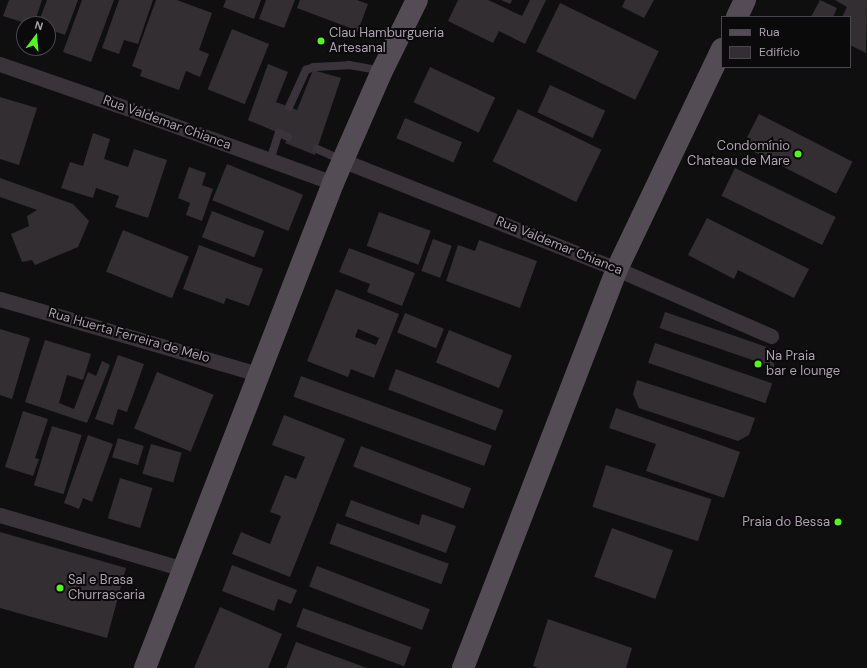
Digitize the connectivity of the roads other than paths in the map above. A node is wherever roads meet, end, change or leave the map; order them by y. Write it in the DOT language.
graph roads {
  1 [pos="417,0"];
  2 [pos="745,0"];
  3 [pos="737,16"];
  4 [pos="721,51"];
  5 [pos="0,64"];
  6 [pos="382,71"];
  7 [pos="289,107"];
  8 [pos="288,137"];
  9 [pos="316,149"];
  10 [pos="270,160"];
  11 [pos="344,161"];
  12 [pos="333,183"];
  13 [pos="616,269"];
  14 [pos="0,299"];
  15 [pos="771,336"];
  16 [pos="258,374"];
  17 [pos="0,515"];
  18 [pos="184,569"];
  19 [pos="145,668"];
  20 [pos="463,668"];
  1 -- 6 [label="main road"];
  2 -- 3 [label="main road"];
  4 -- 13 [label="main road"];
  5 -- 10 [label="street, Rua Valdemar Chianca"];
  6 -- 7 [label="lane"];
  6 -- 11 [label="main road"];
  8 -- 10 [label="lane"];
  9 -- 11 [label="lane"];
  10 -- 12 [label="street, Rua Valdemar Chianca"];
  11 -- 12 [label="main road"];
  11 -- 13 [label="street, Rua Valdemar Chianca"];
  12 -- 16 [label="main road"];
  13 -- 15 [label="street, Rua Valdemar Chianca"];
  13 -- 20 [label="main road"];
  14 -- 16 [label="street, Rua Huerta Ferreira de Melo"];
  16 -- 18 [label="main road"];
  17 -- 18 [label="street"];
  18 -- 19 [label="main road"];
}
